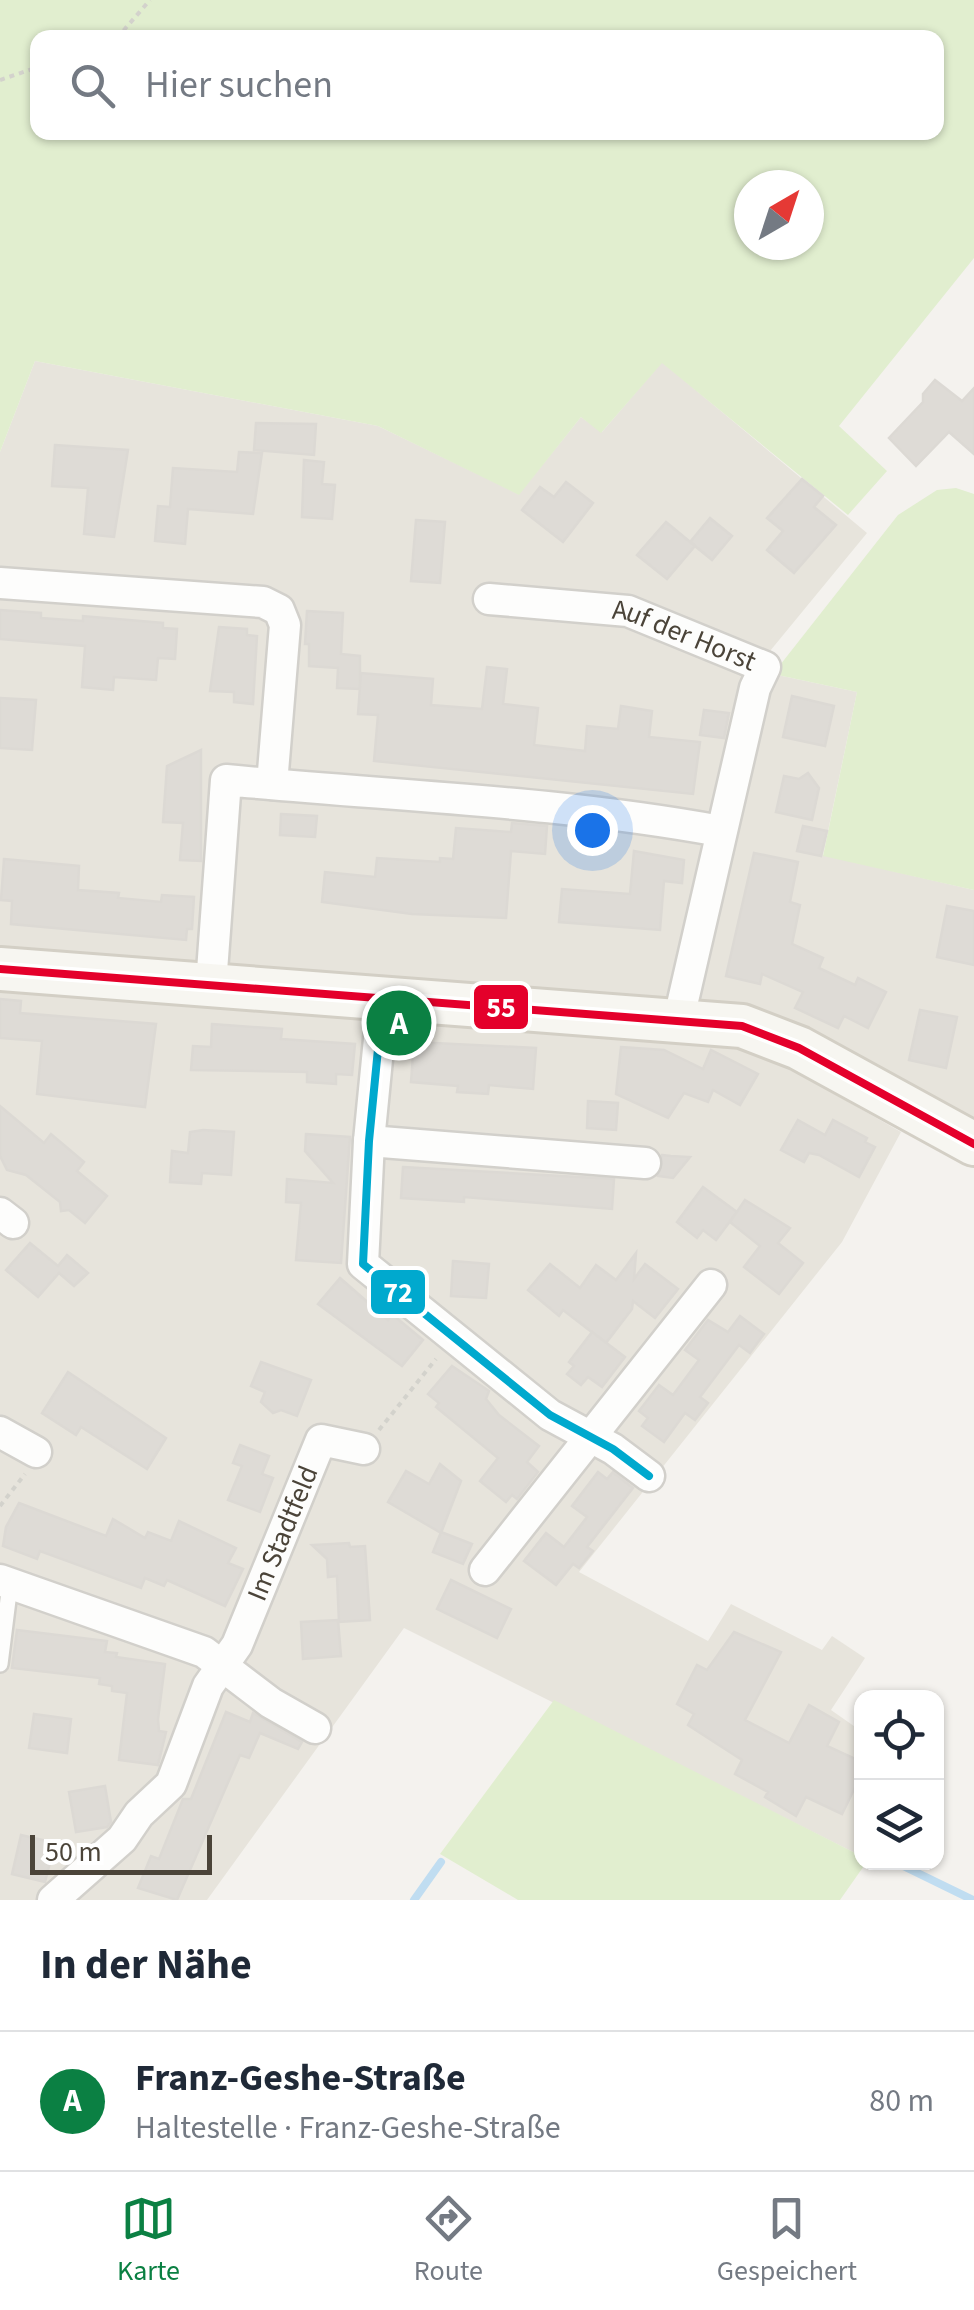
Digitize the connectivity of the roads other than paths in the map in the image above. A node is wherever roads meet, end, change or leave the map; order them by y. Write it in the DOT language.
graph roads {
  1 [pos="0,583"];
  2 [pos="488,598"];
  3 [pos="272,784"];
  4 [pos="720,832"];
  5 [pos="0,969"];
  6 [pos="210,985"];
  7 [pos="383,998"];
  8 [pos="679,1018"];
  9 [pos="369,1141"];
  10 [pos="974,1144"];
  11 [pos="645,1163"];
  12 [pos="710,1285"];
  13 [pos="0,1432"];
  14 [pos="591,1439"];
  15 [pos="364,1449"];
  16 [pos="36,1452"];
  17 [pos="649,1476"];
  18 [pos="485,1570"];
  19 [pos="5,1582"];
  20 [pos="0,1664"];
  21 [pos="223,1664"];
  22 [pos="315,1728"];
  23 [pos="53,1900"];
  1 -- 3 [label="street"];
  2 -- 4 [label="street, Auf der Horst"];
  3 -- 4 [label="street"];
  3 -- 6 [label="street"];
  4 -- 8 [label="street, Auf der Horst"];
  5 -- 6 [label="main road"];
  6 -- 7 [label="main road"];
  7 -- 8 [label="main road"];
  7 -- 9 [label="street"];
  8 -- 10 [label="main road"];
  9 -- 11 [label="street"];
  9 -- 14 [label="street"];
  12 -- 14 [label="street"];
  13 -- 16 [label="street"];
  14 -- 17 [label="street"];
  14 -- 18 [label="street"];
  15 -- 21 [label="street, Im Stadtfeld"];
  19 -- 20 [label="lane"];
  19 -- 21 [label="street"];
  21 -- 22 [label="street"];
  21 -- 23 [label="street, Im Stadtfeld"];
}
